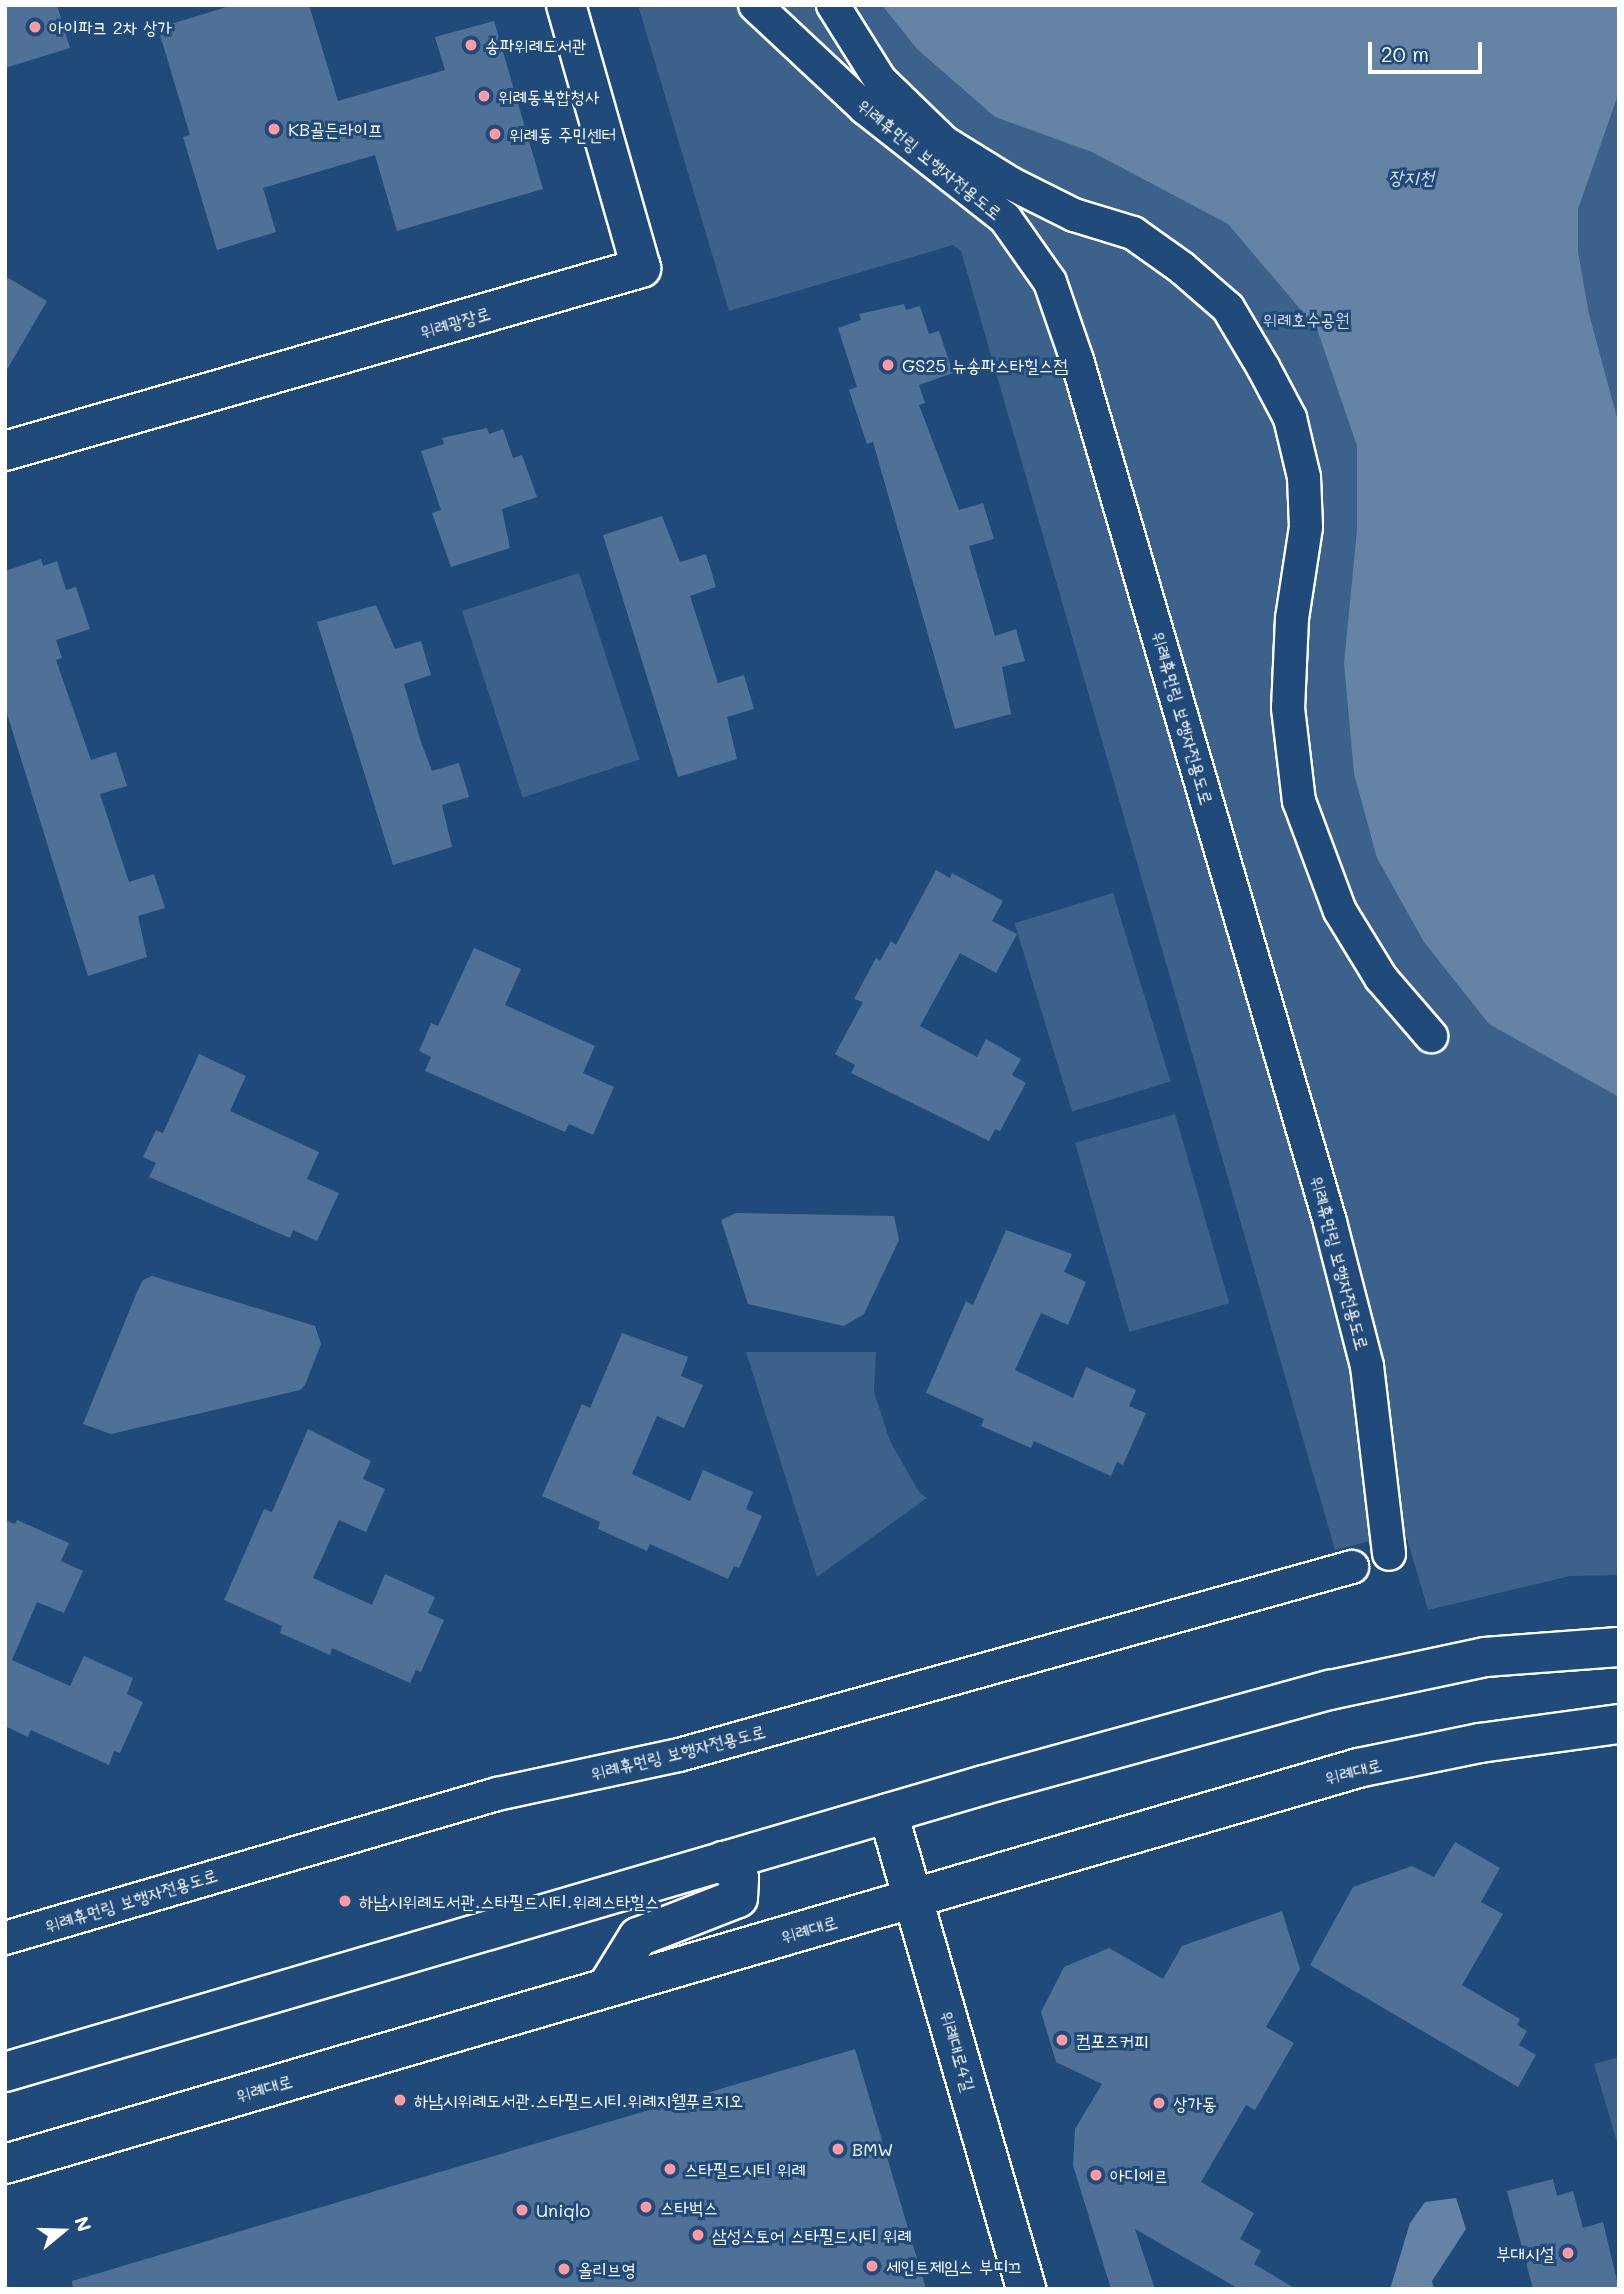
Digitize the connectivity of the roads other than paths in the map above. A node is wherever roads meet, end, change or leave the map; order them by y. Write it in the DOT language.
graph roads {
  1 [pos="566,5"];
  2 [pos="755,5"];
  3 [pos="833,5"];
  4 [pos="5,451"];
  5 [pos="1431,1035"];
  6 [pos="1388,1554"];
  7 [pos="1352,1567"];
  8 [pos="1619,1647"];
  9 [pos="1619,1724"];
  10 [pos="888,1813"];
  11 [pos="724,1861"];
  12 [pos="913,1898"];
  13 [pos="5,1938"];
  14 [pos="607,1987"];
  15 [pos="5,2073"];
  16 [pos="5,2164"];
  17 [pos="1027,2289"];
  1 -- 4 [label="main road, 위례광장로"];
  2 -- 6 [label="street, 위례휴먼링 보행자전용도로"];
  3 -- 5 [label="street, 위례휴먼링 보행자전용도로"];
  7 -- 13 [label="street, 위례휴먼링 보행자전용도로"];
  8 -- 10 [label="main road"];
  9 -- 12 [label="main road, 위례대로"];
  10 -- 11 [label="main road"];
  10 -- 12 [label="main road, 위례대로4길"];
  11 -- 14 [label="main road"];
  11 -- 15 [label="main road"];
  12 -- 14 [label="main road, 위례대로"];
  12 -- 17 [label="main road, 위례대로4길"];
  14 -- 16 [label="main road, 위례대로"];
}
